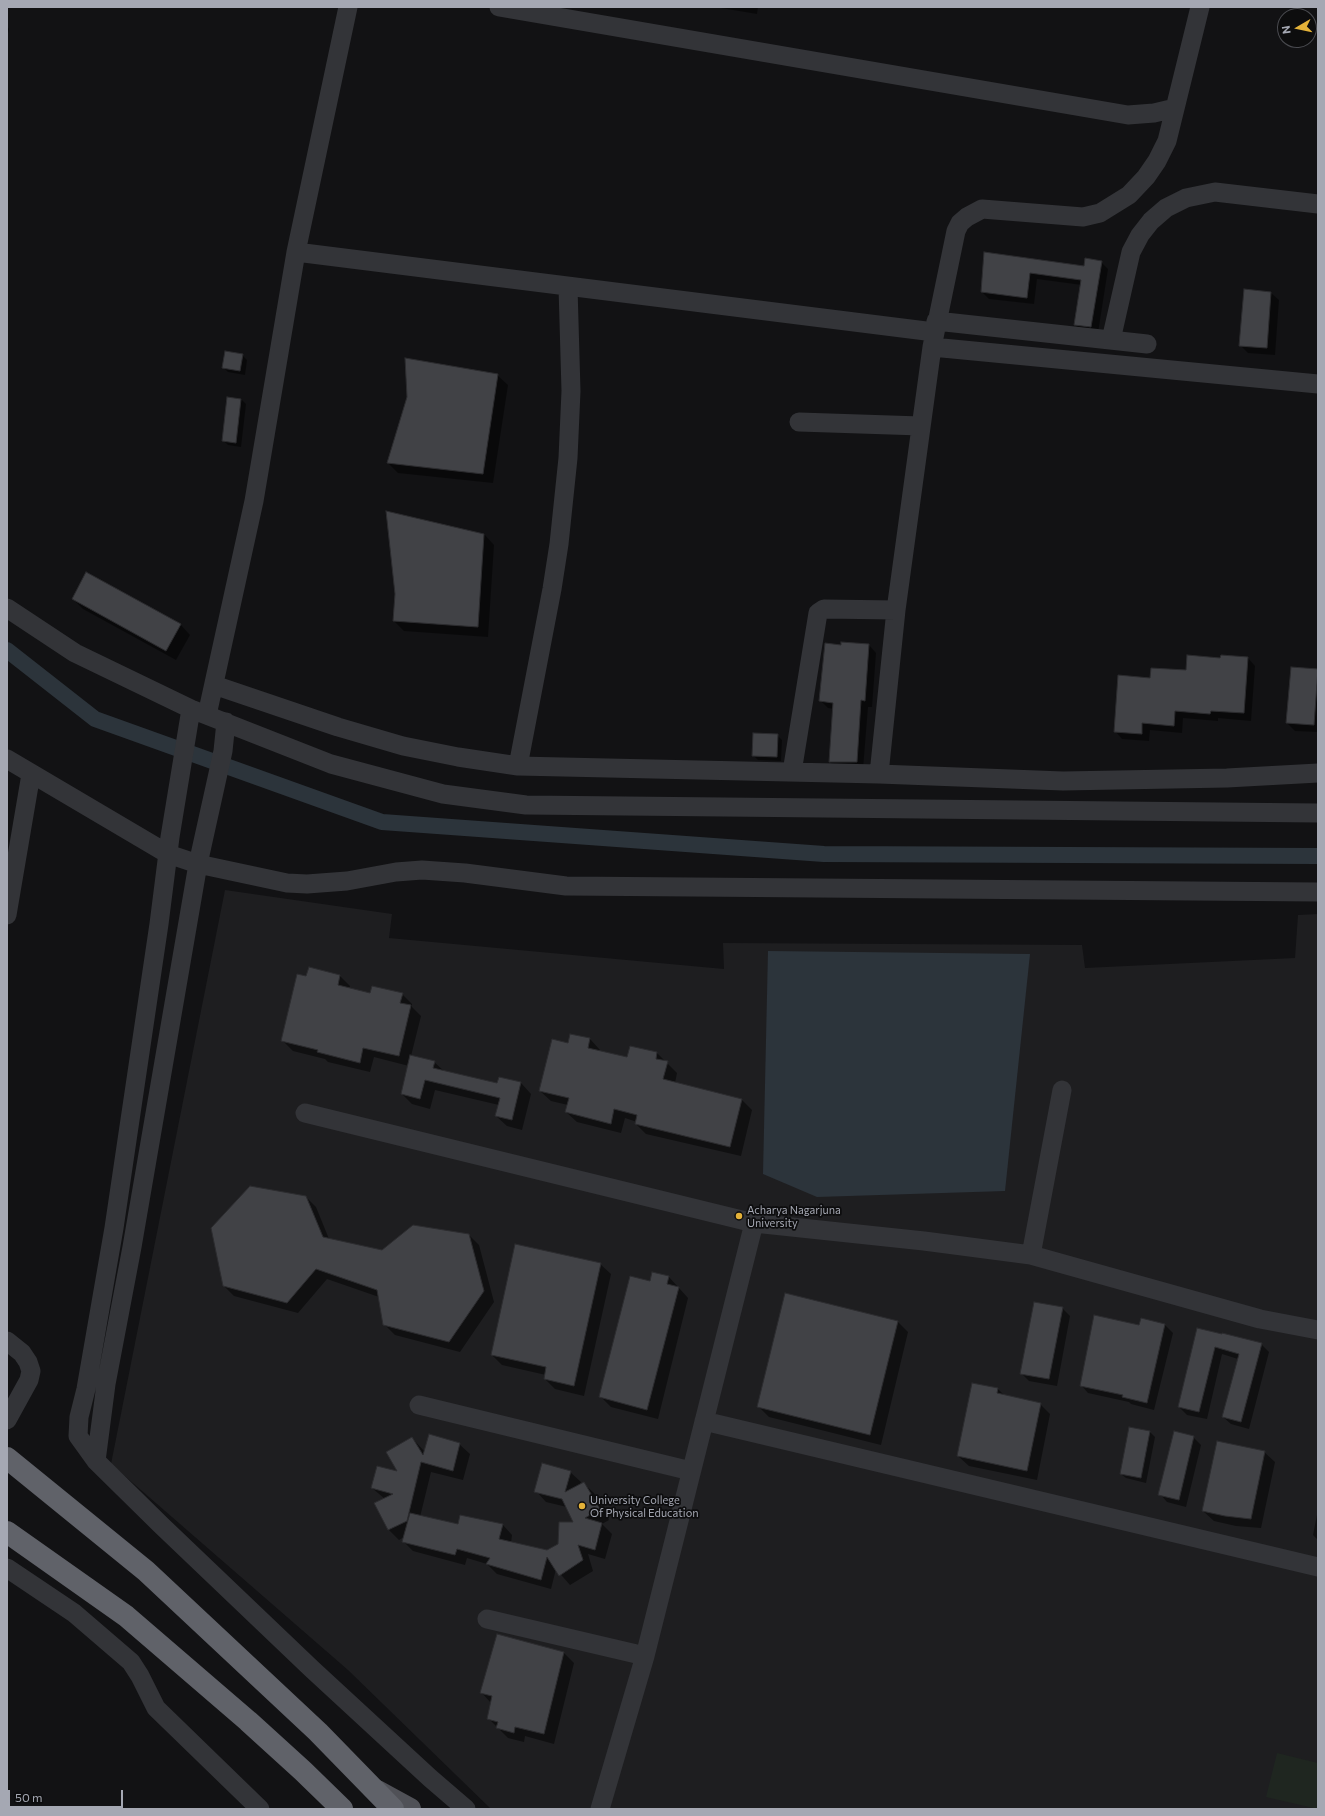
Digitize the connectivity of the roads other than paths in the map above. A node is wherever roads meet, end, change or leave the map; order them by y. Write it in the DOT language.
graph roads {
  1 [pos="348,7"];
  2 [pos="499,7"];
  3 [pos="1200,7"];
  4 [pos="1175,108"];
  5 [pos="1318,204"];
  6 [pos="296,252"];
  7 [pos="568,287"];
  8 [pos="934,333"];
  9 [pos="1111,340"];
  10 [pos="1147,344"];
  11 [pos="1318,384"];
  12 [pos="799,422"];
  13 [pos="921,426"];
  14 [pos="7,608"];
  15 [pos="896,610"];
  16 [pos="214,685"];
  17 [pos="199,712"];
  18 [pos="226,722"];
  19 [pos="7,759"];
  20 [pos="518,766"];
  21 [pos="792,772"];
  22 [pos="1318,773"];
  23 [pos="31,774"];
  24 [pos="879,774"];
  25 [pos="1318,813"];
  26 [pos="169,846"];
  27 [pos="199,856"];
  28 [pos="1318,892"];
  29 [pos="7,915"];
  30 [pos="1062,1090"];
  31 [pos="305,1113"];
  32 [pos="754,1223"];
  33 [pos="1031,1255"];
  34 [pos="1318,1330"];
  35 [pos="7,1341"];
  36 [pos="419,1406"];
  37 [pos="9,1412"];
  38 [pos="704,1421"];
  39 [pos="7,1458"];
  40 [pos="96,1461"];
  41 [pos="691,1471"];
  42 [pos="7,1532"];
  43 [pos="1318,1566"];
  44 [pos="8,1570"];
  45 [pos="487,1619"];
  46 [pos="645,1656"];
  47 [pos="303,1771"];
  48 [pos="376,1790"];
  49 [pos="260,1809"];
  50 [pos="333,1809"];
  51 [pos="342,1809"];
  52 [pos="393,1809"];
  53 [pos="410,1809"];
  54 [pos="466,1809"];
  55 [pos="600,1809"];
  1 -- 6 [label="street"];
  2 -- 4 [label="street"];
  3 -- 4 [label="street"];
  4 -- 8 [label="street"];
  5 -- 9 [label="street"];
  6 -- 7 [label="street"];
  6 -- 16 [label="street"];
  7 -- 8 [label="street"];
  7 -- 20 [label="street"];
  8 -- 9 [label="street"];
  8 -- 11 [label="street"];
  8 -- 13 [label="street"];
  9 -- 10 [label="street"];
  12 -- 13 [label="street"];
  13 -- 15 [label="street"];
  14 -- 17 [label="street"];
  15 -- 21 [label="street"];
  15 -- 24 [label="street"];
  16 -- 17 [label="street"];
  16 -- 20 [label="street"];
  17 -- 18 [label="street"];
  17 -- 26 [label="street"];
  18 -- 25 [label="street"];
  18 -- 27 [label="street"];
  19 -- 23 [label="street"];
  20 -- 21 [label="street"];
  21 -- 24 [label="street"];
  22 -- 24 [label="street"];
  23 -- 26 [label="street"];
  23 -- 29 [label="street"];
  26 -- 27 [label="street"];
  26 -- 40 [label="street"];
  27 -- 28 [label="street"];
  27 -- 40 [label="street"];
  30 -- 33 [label="street"];
  31 -- 32 [label="street"];
  32 -- 33 [label="street"];
  32 -- 38 [label="street"];
  33 -- 34 [label="street"];
  35 -- 37 [label="street"];
  36 -- 41 [label="street"];
  38 -- 41 [label="street"];
  38 -- 43 [label="street"];
  39 -- 48 [label="highway"];
  40 -- 54 [label="street"];
  41 -- 46 [label="street"];
  42 -- 47 [label="highway"];
  44 -- 49 [label="street"];
  45 -- 46 [label="street"];
  46 -- 55 [label="street"];
  47 -- 50 [label="main road"];
  47 -- 51 [label="highway"];
  48 -- 52 [label="highway"];
  48 -- 53 [label="main road"];
}
